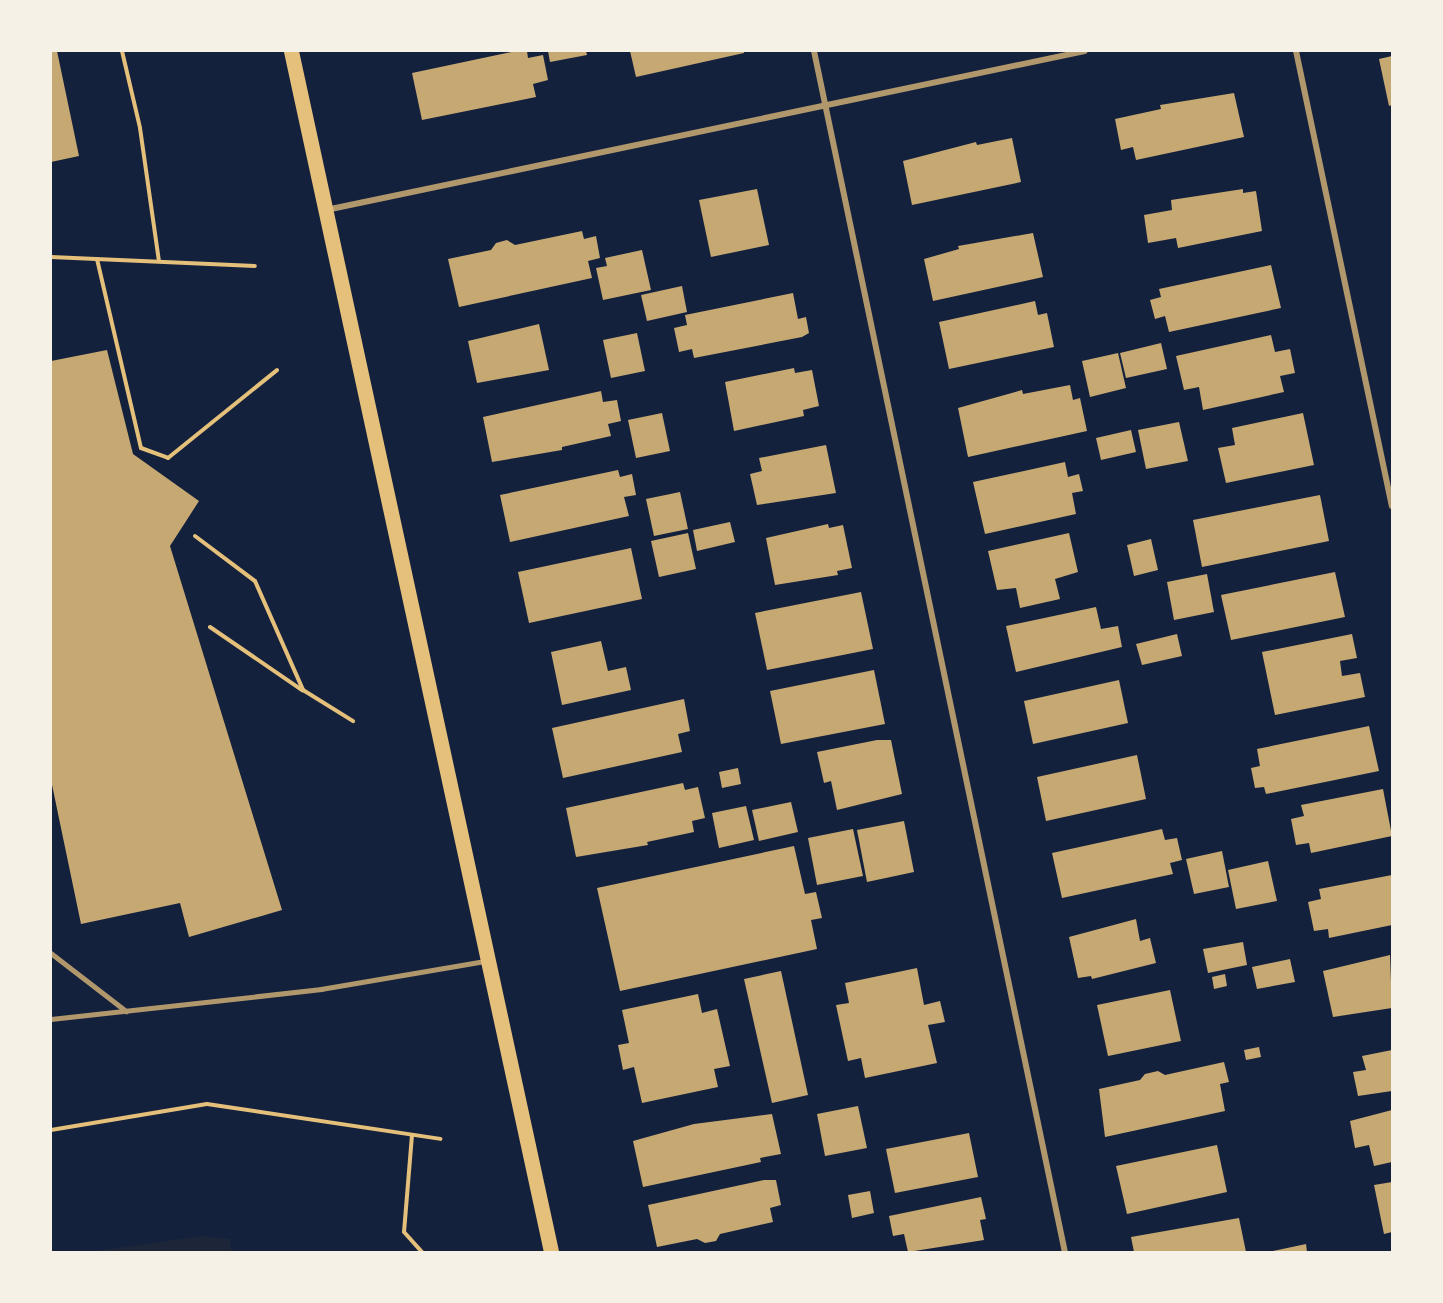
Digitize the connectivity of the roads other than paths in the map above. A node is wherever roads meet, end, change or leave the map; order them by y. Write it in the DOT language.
graph roads {
  1 [pos="291,51"];
  2 [pos="814,51"];
  3 [pos="1085,51"];
  4 [pos="1296,51"];
  5 [pos="825,106"];
  6 [pos="326,210"];
  7 [pos="1392,506"];
  8 [pos="51,953"];
  9 [pos="488,961"];
  10 [pos="126,1011"];
  11 [pos="51,1019"];
  12 [pos="551,1252"];
  13 [pos="1065,1252"];
  1 -- 6 [label="main road"];
  2 -- 5 [label="street"];
  3 -- 5 [label="street"];
  4 -- 7 [label="street"];
  5 -- 6 [label="street"];
  5 -- 13 [label="street"];
  6 -- 9 [label="main road"];
  8 -- 10 [label="lane"];
  9 -- 10 [label="lane"];
  9 -- 12 [label="main road"];
  10 -- 11 [label="lane"];
}
